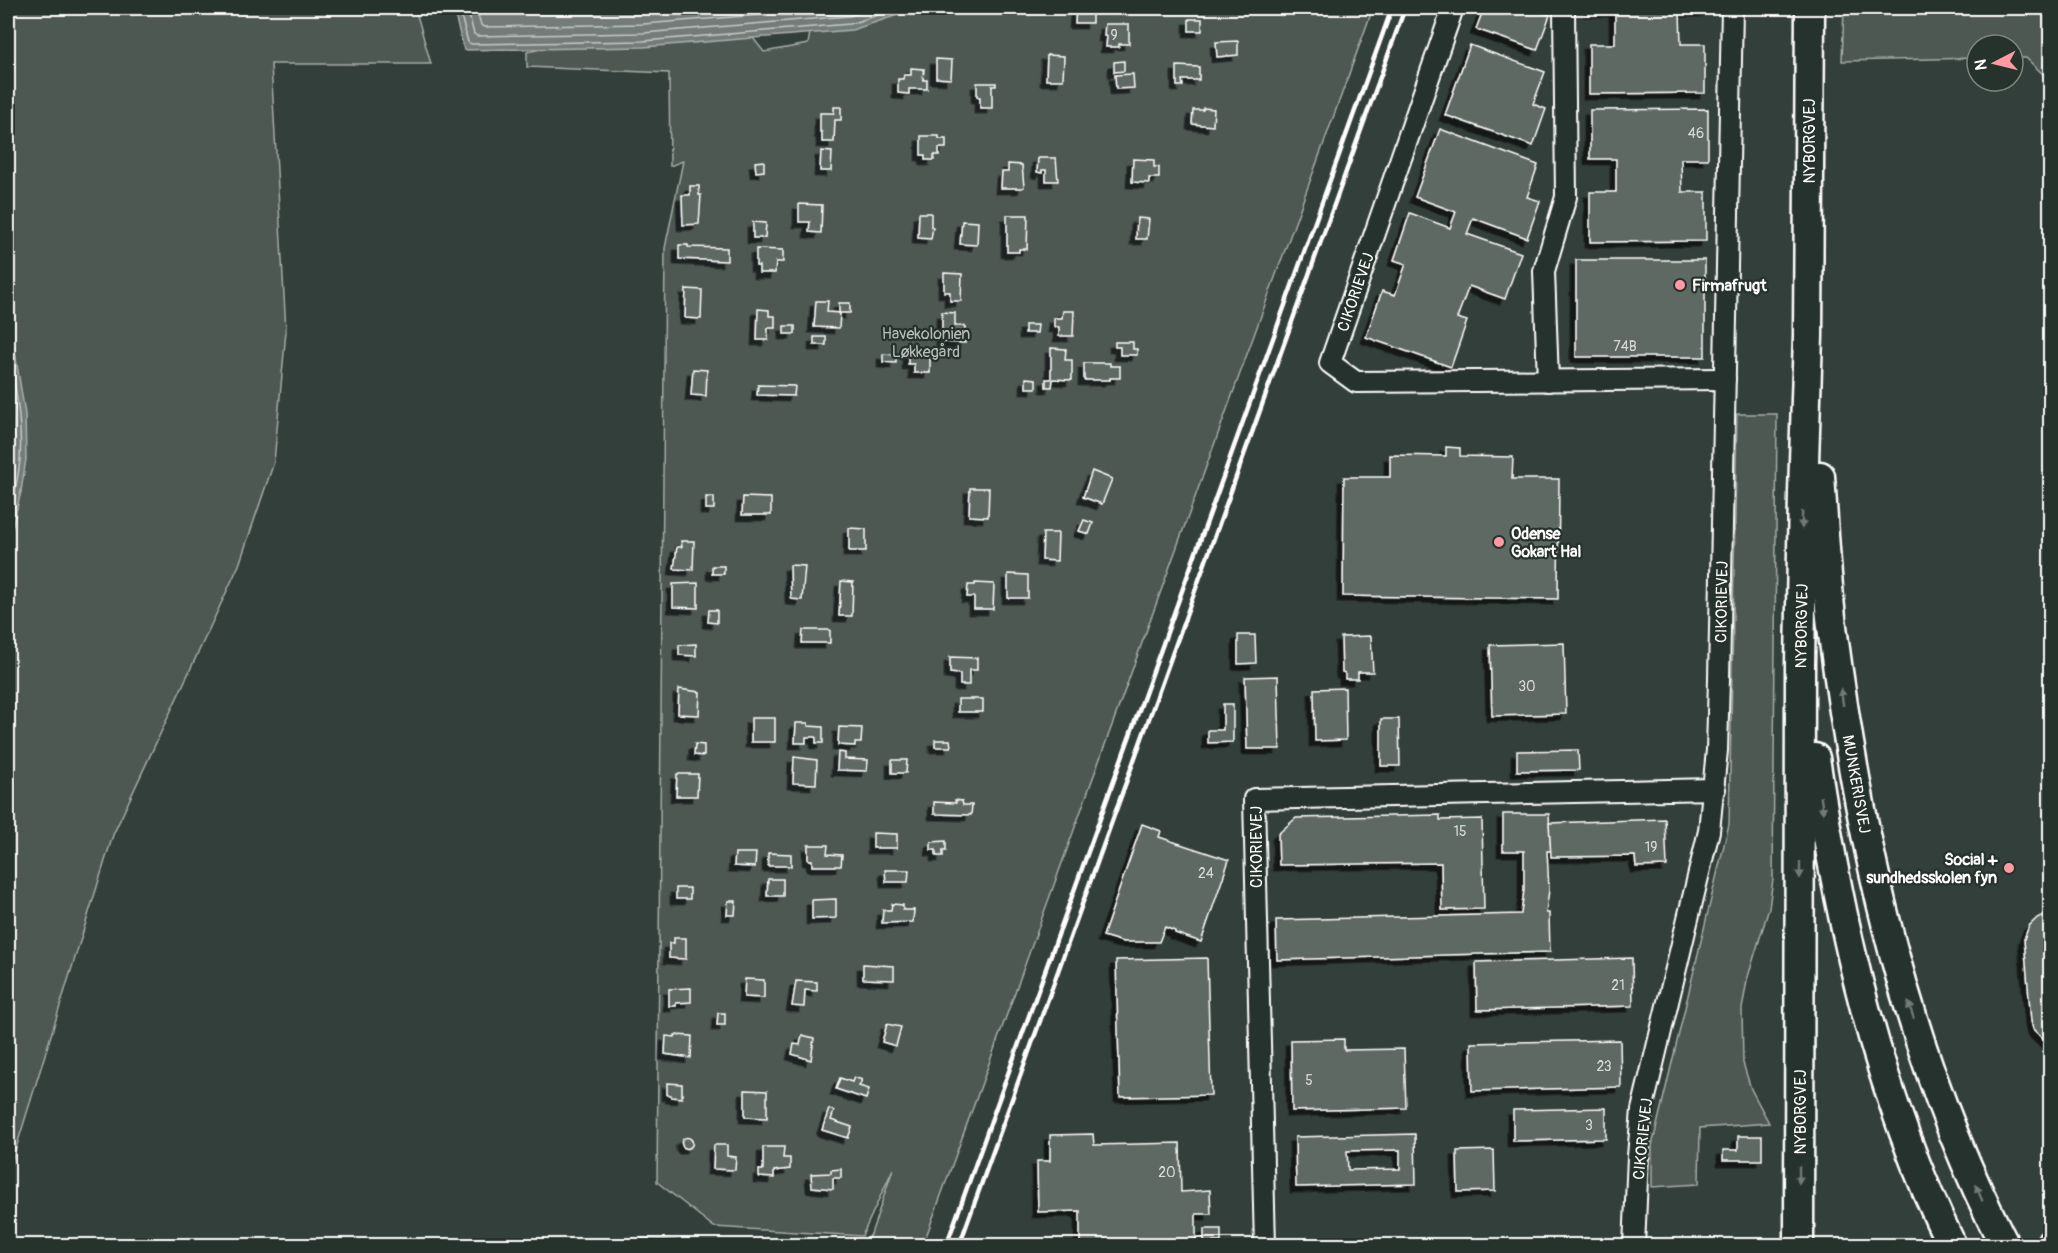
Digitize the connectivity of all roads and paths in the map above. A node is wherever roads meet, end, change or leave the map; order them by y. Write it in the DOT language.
graph roads {
  1 [pos="1453,8"];
  2 [pos="1564,8"];
  3 [pos="1732,8"];
  4 [pos="1809,8"];
  5 [pos="1808,336"];
  6 [pos="1725,379"];
  7 [pos="1548,381"];
  8 [pos="1800,664"];
  9 [pos="1715,789"];
  10 [pos="1864,1003"];
  11 [pos="1265,1245"];
  12 [pos="1634,1245"];
  13 [pos="1799,1245"];
  14 [pos="1952,1245"];
  15 [pos="1974,1245"];
  16 [pos="2005,1245"];
  1 -- 7 [label="street, CIKORIEVEJ"];
  2 -- 7 [label="street"];
  3 -- 6 [label="street, CIKORIEVEJ"];
  4 -- 5 [label="main road, NYBORGVEJ"];
  5 -- 8 [label="main road, NYBORGVEJ, one-way"];
  16 -- 5 [label="main road, MUNKERISVEJ, one-way"];
  6 -- 7 [label="street, CIKORIEVEJ"];
  6 -- 9 [label="street, CIKORIEVEJ"];
  8 -- 10 [label="main road, one-way"];
  8 -- 13 [label="main road, NYBORGVEJ, one-way"];
  9 -- 11 [label="street, CIKORIEVEJ"];
  9 -- 12 [label="street, CIKORIEVEJ"];
  10 -- 14 [label="main road"];
  10 -- 15 [label="main road"];
}
